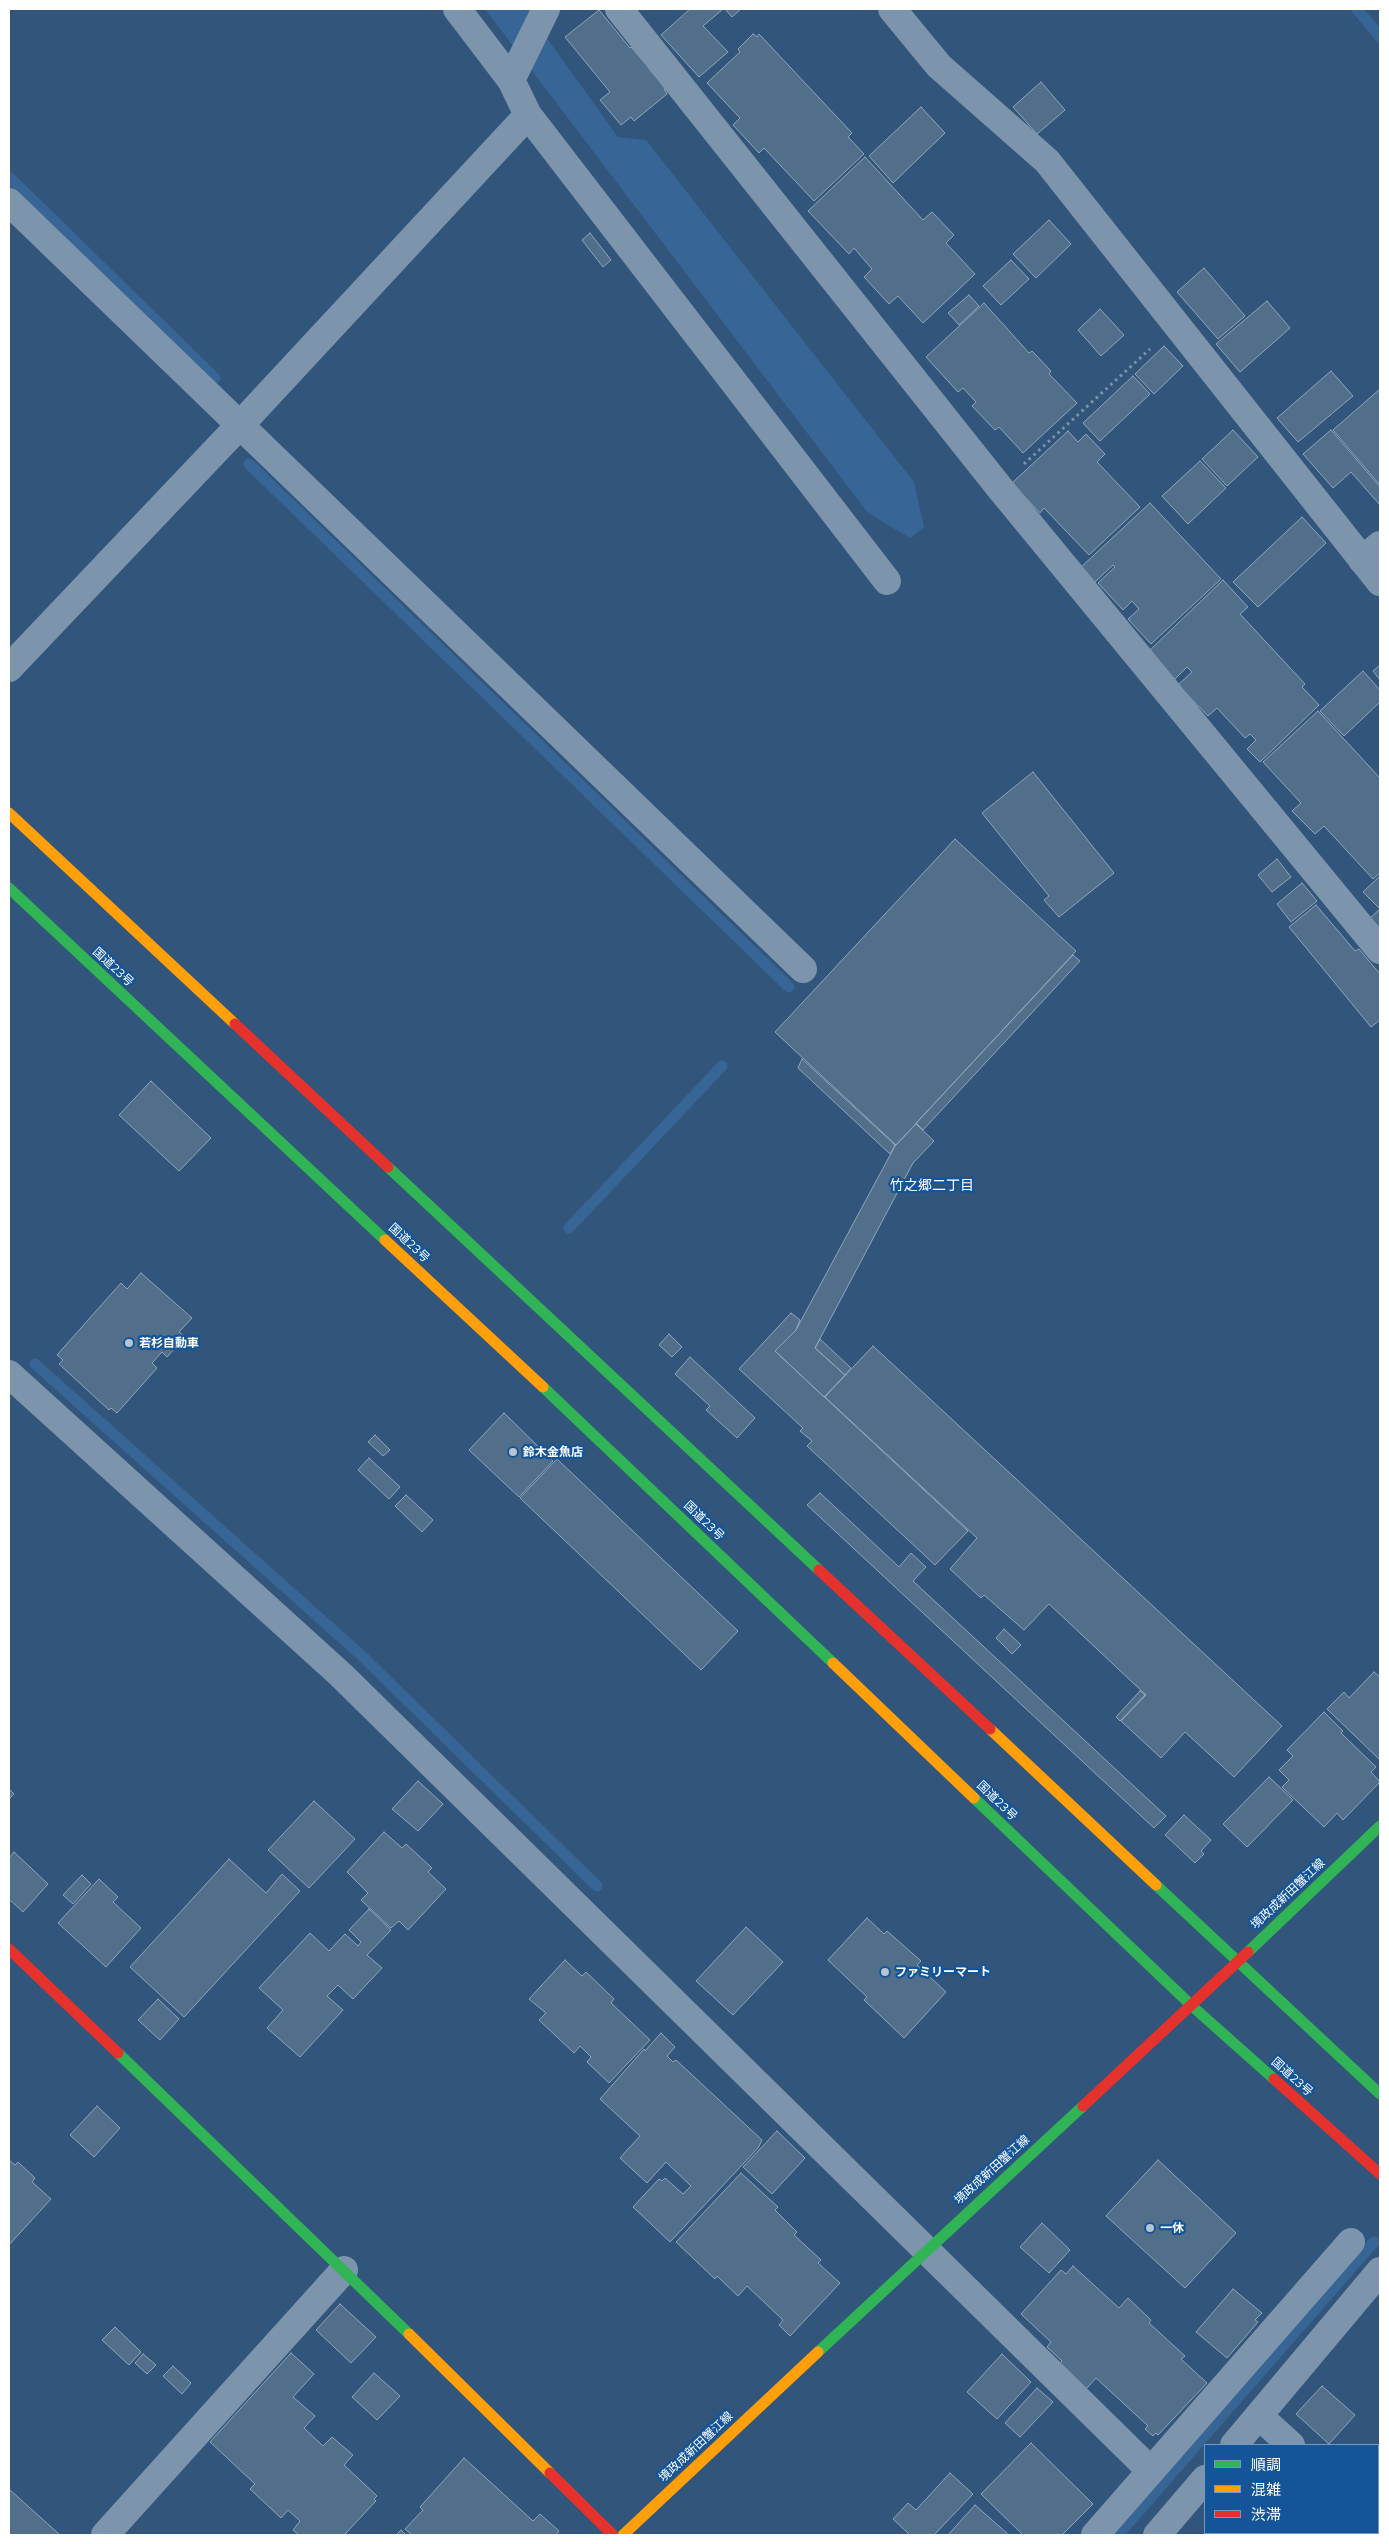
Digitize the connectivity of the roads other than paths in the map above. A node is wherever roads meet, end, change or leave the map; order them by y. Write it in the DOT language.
graph roads {
  1 [pos="457,9"];
  2 [pos="546,9"];
  3 [pos="619,9"];
  4 [pos="892,9"];
  5 [pos="515,72"];
  6 [pos="528,115"];
  7 [pos="9,202"];
  8 [pos="240,425"];
  9 [pos="1371,552"];
  10 [pos="887,581"];
  11 [pos="1380,582"];
  12 [pos="9,668"];
  13 [pos="9,814"];
  14 [pos="9,888"];
  15 [pos="1380,950"];
  16 [pos="803,969"];
  17 [pos="9,1374"];
  18 [pos="1380,1826"];
  19 [pos="9,1949"];
  20 [pos="1239,1960"];
  21 [pos="1192,2006"];
  22 [pos="1380,2094"];
  23 [pos="1380,2174"];
  24 [pos="1350,2242"];
  25 [pos="926,2250"];
  26 [pos="344,2270"];
  27 [pos="1380,2271"];
  28 [pos="1259,2416"];
  29 [pos="1235,2444"];
  30 [pos="1290,2444"];
  31 [pos="1151,2470"];
  32 [pos="1204,2480"];
  33 [pos="105,2535"];
  34 [pos="613,2535"];
  35 [pos="623,2535"];
  36 [pos="1095,2535"];
  37 [pos="1157,2535"];
  1 -- 5 [label="street"];
  2 -- 5 [label="street"];
  3 -- 15 [label="street"];
  4 -- 9 [label="street"];
  5 -- 6 [label="street"];
  6 -- 8 [label="street"];
  6 -- 10 [label="street"];
  7 -- 8 [label="street"];
  8 -- 12 [label="street"];
  8 -- 16 [label="street"];
  9 -- 11 [label="street"];
  13 -- 20 [label="main road"];
  14 -- 21 [label="main road, 国道23号"];
  17 -- 25 [label="street"];
  18 -- 20 [label="main road, 境政成新田蟹江線"];
  19 -- 26 [label="main road"];
  20 -- 21 [label="main road, 境政成新田蟹江線"];
  20 -- 22 [label="main road"];
  21 -- 23 [label="main road, 国道23号"];
  21 -- 25 [label="main road, 境政成新田蟹江線"];
  24 -- 31 [label="street"];
  25 -- 31 [label="street"];
  25 -- 35 [label="main road, 境政成新田蟹江線"];
  26 -- 33 [label="street"];
  26 -- 34 [label="main road"];
  27 -- 28 [label="street"];
  28 -- 29 [label="street"];
  28 -- 30 [label="street"];
  31 -- 36 [label="street"];
  32 -- 37 [label="street"];
}
